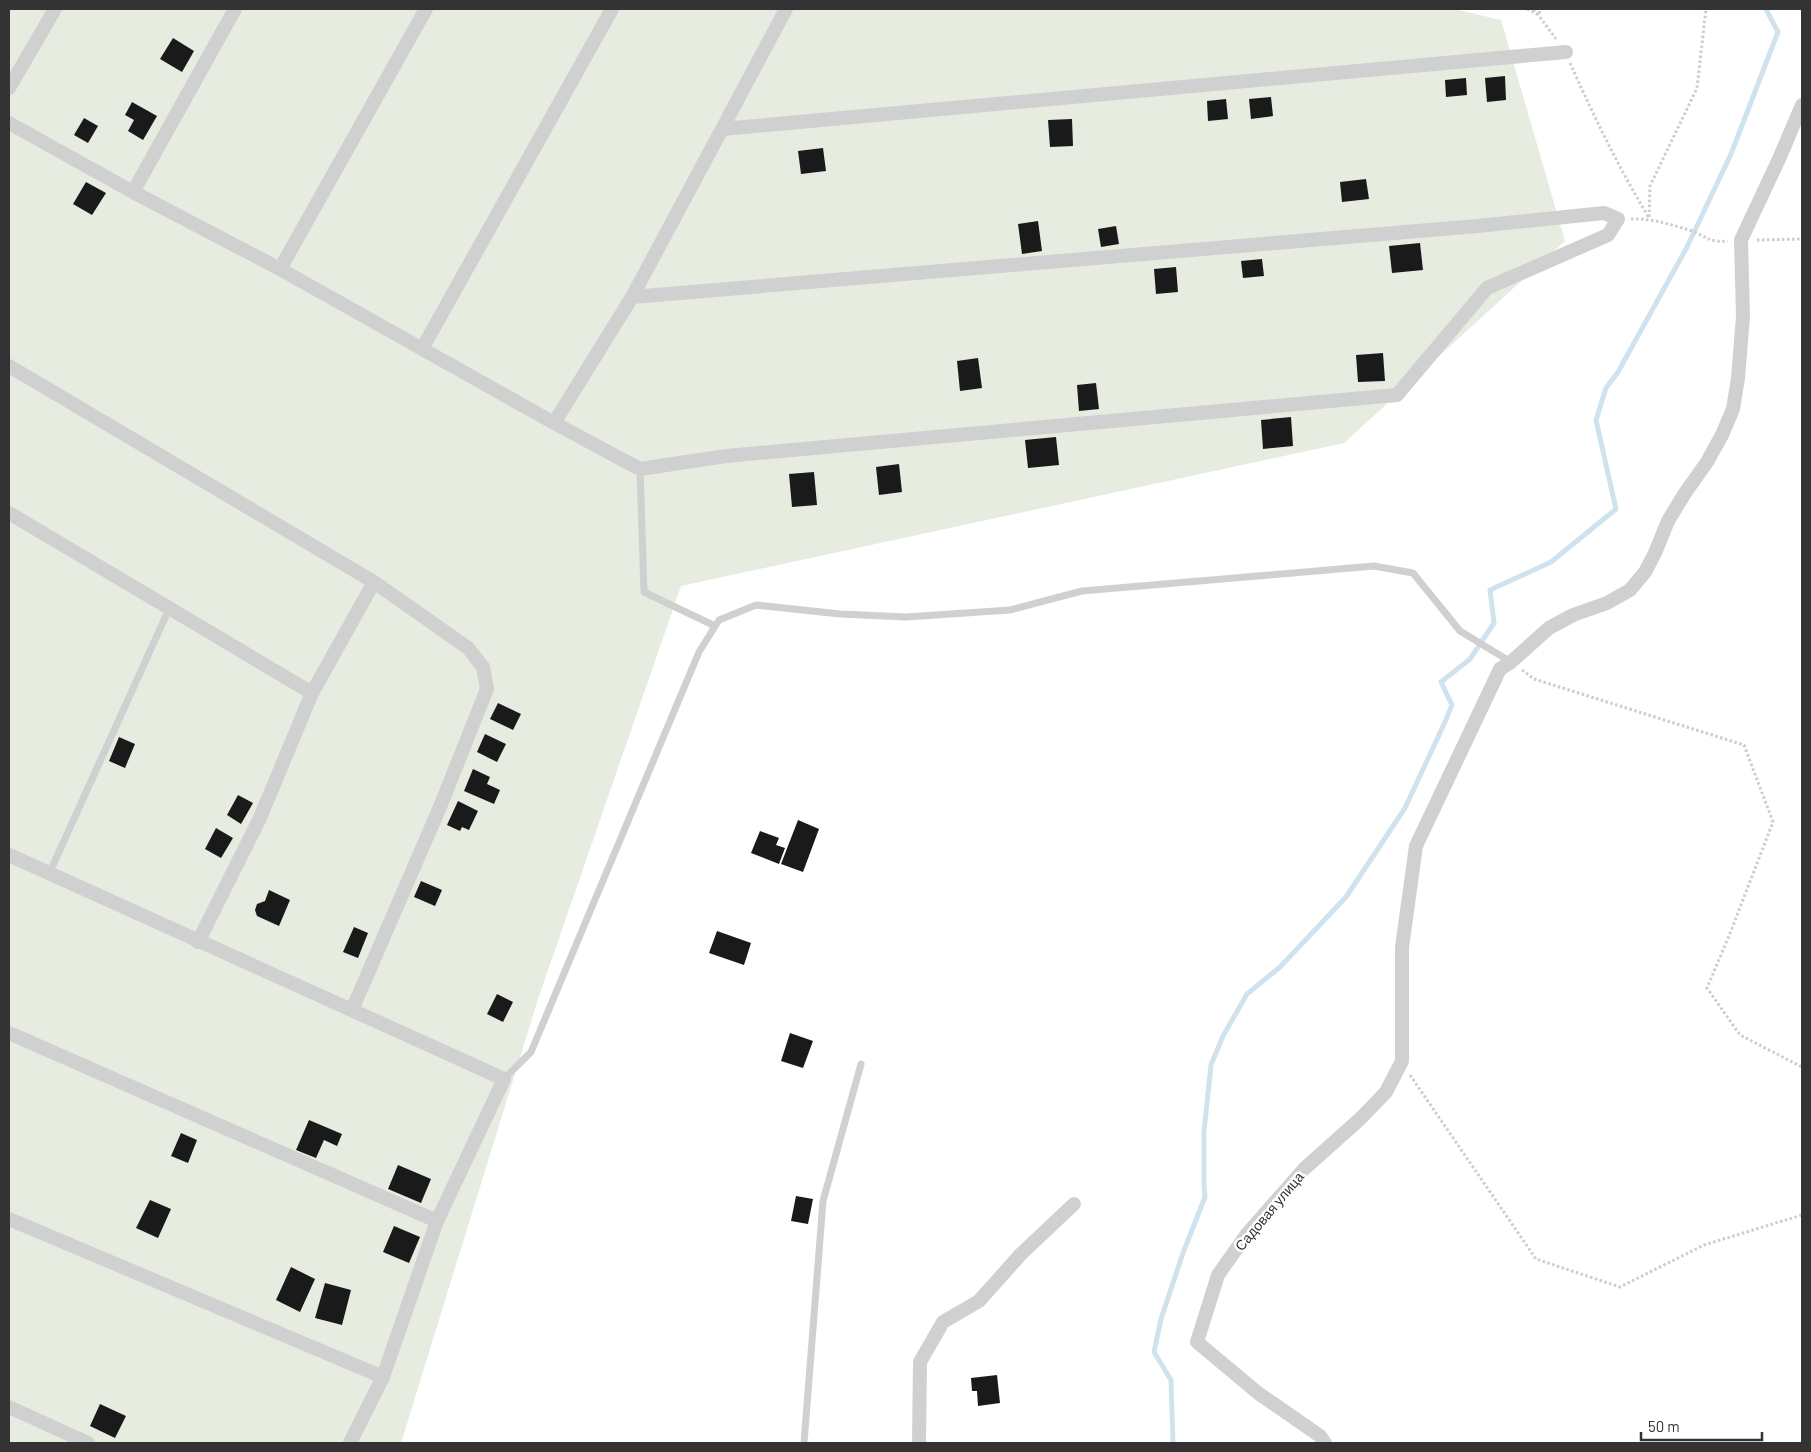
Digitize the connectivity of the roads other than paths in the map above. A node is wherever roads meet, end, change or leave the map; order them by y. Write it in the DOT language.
graph roads {
  1 [pos="55,9"];
  2 [pos="235,9"];
  3 [pos="426,9"];
  4 [pos="612,9"];
  5 [pos="786,9"];
  6 [pos="1566,52"];
  7 [pos="9,88"];
  8 [pos="1802,105"];
  9 [pos="9,123"];
  10 [pos="722,129"];
  11 [pos="133,192"];
  12 [pos="280,268"];
  13 [pos="632,297"];
  14 [pos="422,348"];
  15 [pos="9,366"];
  16 [pos="554,423"];
  17 [pos="640,468"];
  18 [pos="9,513"];
  19 [pos="374,582"];
  20 [pos="169,609"];
  21 [pos="715,626"];
  22 [pos="1511,662"];
  23 [pos="312,693"];
  24 [pos="9,855"];
  25 [pos="49,874"];
  26 [pos="198,942"];
  27 [pos="352,1010"];
  28 [pos="9,1033"];
  29 [pos="861,1064"];
  30 [pos="504,1079"];
  31 [pos="1074,1204"];
  32 [pos="9,1220"];
  33 [pos="437,1221"];
  34 [pos="383,1377"];
  35 [pos="9,1406"];
  36 [pos="88,1443"];
  37 [pos="350,1443"];
  38 [pos="804,1443"];
  39 [pos="919,1443"];
  40 [pos="1325,1443"];
  1 -- 7 [label="street"];
  2 -- 11 [label="street"];
  3 -- 12 [label="street"];
  4 -- 14 [label="street"];
  5 -- 10 [label="street"];
  6 -- 10 [label="street"];
  8 -- 22 [label="street, Садовая улица"];
  9 -- 11 [label="street"];
  10 -- 13 [label="street"];
  11 -- 12 [label="street"];
  12 -- 14 [label="street"];
  13 -- 16 [label="street"];
  13 -- 17 [label="street"];
  14 -- 16 [label="street"];
  15 -- 19 [label="street"];
  16 -- 17 [label="street"];
  17 -- 21 [label="lane"];
  18 -- 20 [label="street"];
  19 -- 23 [label="street"];
  19 -- 27 [label="street"];
  20 -- 23 [label="street"];
  20 -- 25 [label="lane"];
  21 -- 22 [label="lane"];
  21 -- 30 [label="lane"];
  22 -- 40 [label="street, Садовая улица"];
  23 -- 26 [label="street"];
  24 -- 25 [label="street"];
  25 -- 26 [label="street"];
  26 -- 27 [label="street"];
  27 -- 30 [label="street"];
  28 -- 33 [label="street"];
  29 -- 38 [label="lane"];
  30 -- 33 [label="street"];
  31 -- 39 [label="street"];
  32 -- 34 [label="street"];
  33 -- 34 [label="street"];
  34 -- 37 [label="street"];
  35 -- 36 [label="street"];
}
